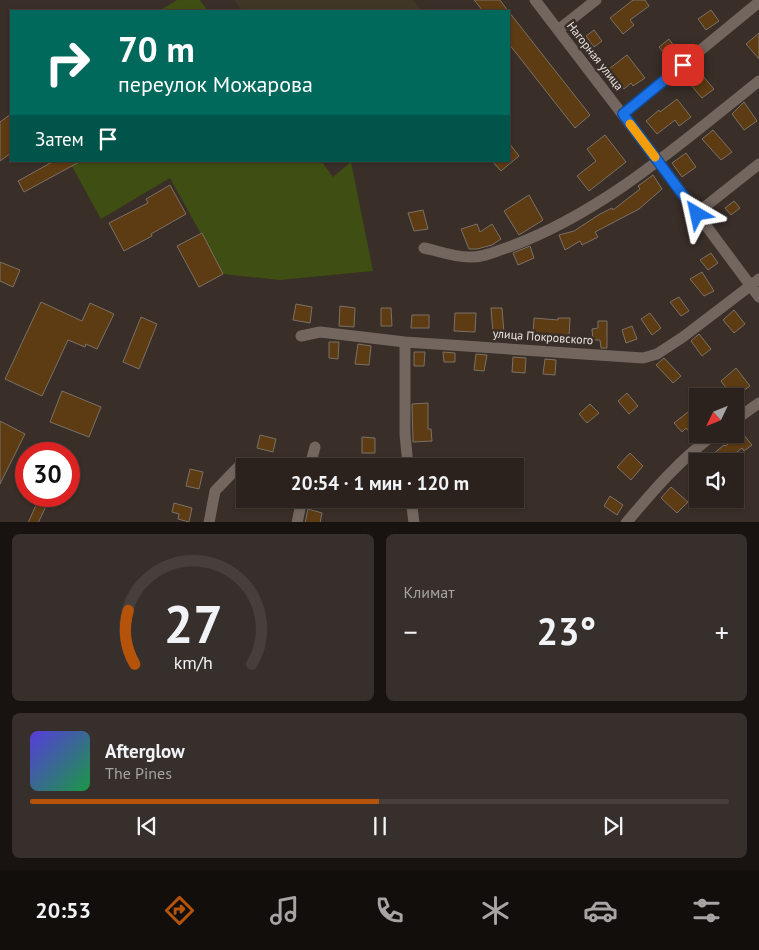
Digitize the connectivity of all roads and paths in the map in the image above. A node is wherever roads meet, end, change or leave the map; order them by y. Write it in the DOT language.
graph roads {
  1 [pos="535,0"];
  2 [pos="596,0"];
  3 [pos="759,2"];
  4 [pos="558,30"];
  5 [pos="759,81"];
  6 [pos="623,114"];
  7 [pos="658,161"];
  8 [pos="759,164"];
  9 [pos="697,214"];
  10 [pos="424,248"];
  11 [pos="755,283"];
  12 [pos="759,297"];
  13 [pos="301,336"];
  14 [pos="405,342"];
  15 [pos="759,403"];
  16 [pos="744,414"];
  17 [pos="703,443"];
  18 [pos="315,447"];
  19 [pos="312,458"];
  20 [pos="407,458"];
  21 [pos="236,469"];
  22 [pos="300,508"];
  23 [pos="412,508"];
  24 [pos="209,522"];
  25 [pos="297,522"];
  26 [pos="414,522"];
  27 [pos="626,522"];
  1 -- 4 [label="street, Нагорная улица"];
  2 -- 4 [label="street"];
  3 -- 6 [label="street"];
  4 -- 6 [label="street, Нагорная улица"];
  5 -- 7 [label="street"];
  6 -- 7 [label="street, Нагорная улица"];
  7 -- 9 [label="street, Нагорная улица"];
  7 -- 10 [label="street"];
  8 -- 9 [label="street"];
  9 -- 11 [label="street, Нагорная улица"];
  11 -- 12 [label="street, Нагорная улица"];
  11 -- 14 [label="street, улица Покровского"];
  13 -- 14 [label="street, улица Покровского"];
  14 -- 20 [label="street"];
  15 -- 16 [label="street"];
  17 -- 27 [label="street"];
  18 -- 19 [label="street"];
  21 -- 24 [label="street"];
  22 -- 25 [label="street"];
  23 -- 26 [label="street"];
}
